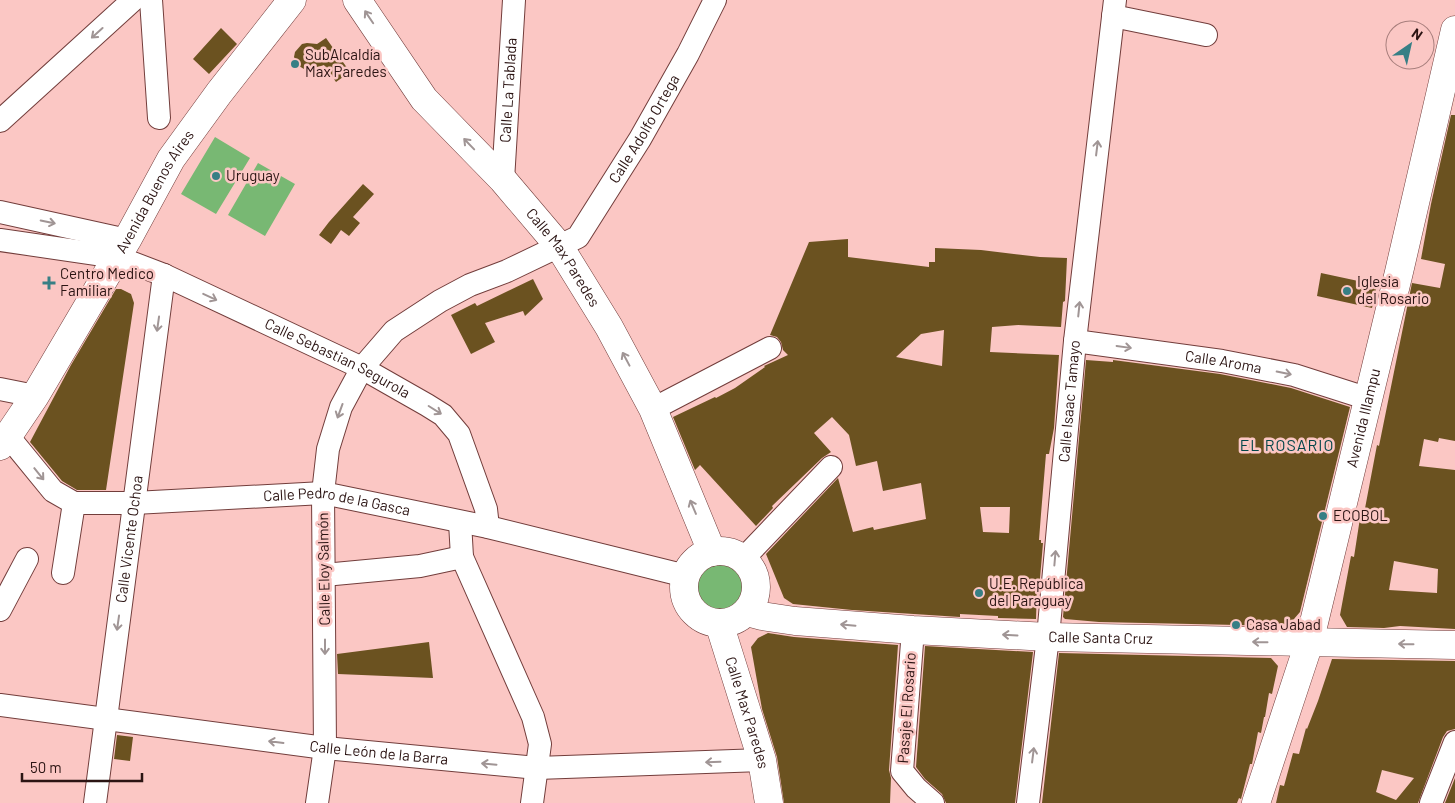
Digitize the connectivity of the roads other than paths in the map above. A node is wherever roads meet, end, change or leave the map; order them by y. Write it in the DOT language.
graph roads {
  1 [pos="133,0"];
  2 [pos="151,0"];
  3 [pos="292,0"];
  4 [pos="357,0"];
  5 [pos="514,0"];
  6 [pos="715,0"];
  7 [pos="1114,8"];
  8 [pos="1455,30"];
  9 [pos="1206,35"];
  10 [pos="159,118"];
  11 [pos="0,121"];
  12 [pos="503,180"];
  13 [pos="0,212"];
  14 [pos="0,240"];
  15 [pos="559,246"];
  16 [pos="122,249"];
  17 [pos="164,275"];
  18 [pos="1075,340"];
  19 [pos="770,348"];
  20 [pos="362,368"];
  21 [pos="0,389"];
  22 [pos="35,396"];
  23 [pos="1369,399"];
  24 [pos="653,409"];
  25 [pos="4,441"];
  26 [pos="831,467"];
  27 [pos="323,493"];
  28 [pos="74,503"];
  29 [pos="134,503"];
  30 [pos="460,522"];
  31 [pos="488,527"];
  32 [pos="712,552"];
  33 [pos="462,557"];
  34 [pos="28,558"];
  35 [pos="743,559"];
  36 [pos="63,573"];
  37 [pos="324,575"];
  38 [pos="686,576"];
  39 [pos="0,610"];
  40 [pos="747,612"];
  41 [pos="719,623"];
  42 [pos="913,630"];
  43 [pos="1048,637"];
  44 [pos="1309,643"];
  45 [pos="1455,645"];
  46 [pos="0,705"];
  47 [pos="105,720"];
  48 [pos="1455,742"];
  49 [pos="325,748"];
  50 [pos="762,760"];
  51 [pos="537,768"];
  52 [pos="95,803"];
  53 [pos="317,803"];
  54 [pos="532,803"];
  55 [pos="769,803"];
  56 [pos="932,803"];
  57 [pos="1028,803"];
  58 [pos="1256,803"];
  59 [pos="1431,803"];
  1 -- 11 [label="street, one-way"];
  2 -- 10 [label="street"];
  3 -- 16 [label="main road, Avenida Buenos Aires"];
  12 -- 4 [label="main road, Calle Max Paredes, one-way"];
  5 -- 12 [label="street, Calle La Tablada"];
  6 -- 15 [label="street, Calle Adolfo Ortega"];
  7 -- 9 [label="street"];
  18 -- 7 [label="street, Calle Isaac Tamayo, one-way"];
  8 -- 23 [label="main road, Avenida Illampu"];
  12 -- 15 [label="main road, Calle Max Paredes"];
  13 -- 16 [label="street, one-way"];
  14 -- 16 [label="street"];
  15 -- 20 [label="street, Calle Eloy Salmón"];
  24 -- 15 [label="main road, Calle Max Paredes, one-way"];
  16 -- 17 [label="street, Calle Sebastian Segurola"];
  16 -- 22 [label="main road, Avenida Buenos Aires"];
  17 -- 20 [label="street, Calle Sebastian Segurola, one-way"];
  17 -- 29 [label="street, Calle Vicente Ochoa, one-way"];
  18 -- 23 [label="street, Calle Aroma, one-way"];
  43 -- 18 [label="street, Calle Isaac Tamayo, one-way"];
  19 -- 24 [label="street"];
  20 -- 27 [label="street, Calle Eloy Salmón, one-way"];
  20 -- 31 [label="street, Calle Sebastian Segurola, one-way"];
  21 -- 22 [label="street"];
  22 -- 25 [label="main road, Avenida Buenos Aires"];
  23 -- 44 [label="main road, Avenida Illampu"];
  32 -- 24 [label="main road, Calle Max Paredes, one-way"];
  25 -- 28 [label="street, one-way"];
  26 -- 35 [label="street"];
  27 -- 29 [label="street, Calle Pedro de la Gasca"];
  27 -- 30 [label="street, Calle Pedro de la Gasca"];
  27 -- 37 [label="street, Calle Eloy Salmón"];
  28 -- 29 [label="street, Calle Pedro de la Gasca"];
  28 -- 36 [label="street"];
  29 -- 47 [label="street, Calle Vicente Ochoa, one-way"];
  30 -- 31 [label="street, Calle Pedro de la Gasca"];
  30 -- 33 [label="street"];
  31 -- 38 [label="street, Calle Pedro de la Gasca"];
  32 -- 35 [label="main road"];
  32 -- 38 [label="main road"];
  33 -- 37 [label="street"];
  33 -- 51 [label="street"];
  34 -- 39 [label="street"];
  35 -- 40 [label="main road"];
  37 -- 49 [label="street, Calle Eloy Salmón, one-way"];
  38 -- 41 [label="main road"];
  40 -- 41 [label="main road"];
  42 -- 40 [label="main road, Calle Santa Cruz, one-way"];
  41 -- 50 [label="main road, Calle Max Paredes"];
  43 -- 42 [label="main road, Calle Santa Cruz, one-way"];
  42 -- 56 [label="street, Pasaje El Rosario"];
  44 -- 43 [label="main road, Calle Santa Cruz, one-way"];
  57 -- 43 [label="street, Calle Isaac Tamayo, one-way"];
  45 -- 44 [label="main road, Calle Santa Cruz, one-way"];
  44 -- 58 [label="main road, Avenida Illampu"];
  46 -- 47 [label="street, Calle León de la Barra"];
  49 -- 47 [label="street, Calle León de la Barra, one-way"];
  47 -- 52 [label="street, Calle Vicente Ochoa"];
  48 -- 59 [label="street"];
  51 -- 49 [label="street, Calle León de la Barra, one-way"];
  49 -- 53 [label="street, Calle Eloy Salmón"];
  50 -- 51 [label="street, Calle León de la Barra, one-way"];
  50 -- 55 [label="main road, Calle Max Paredes"];
  51 -- 54 [label="street"];
}
